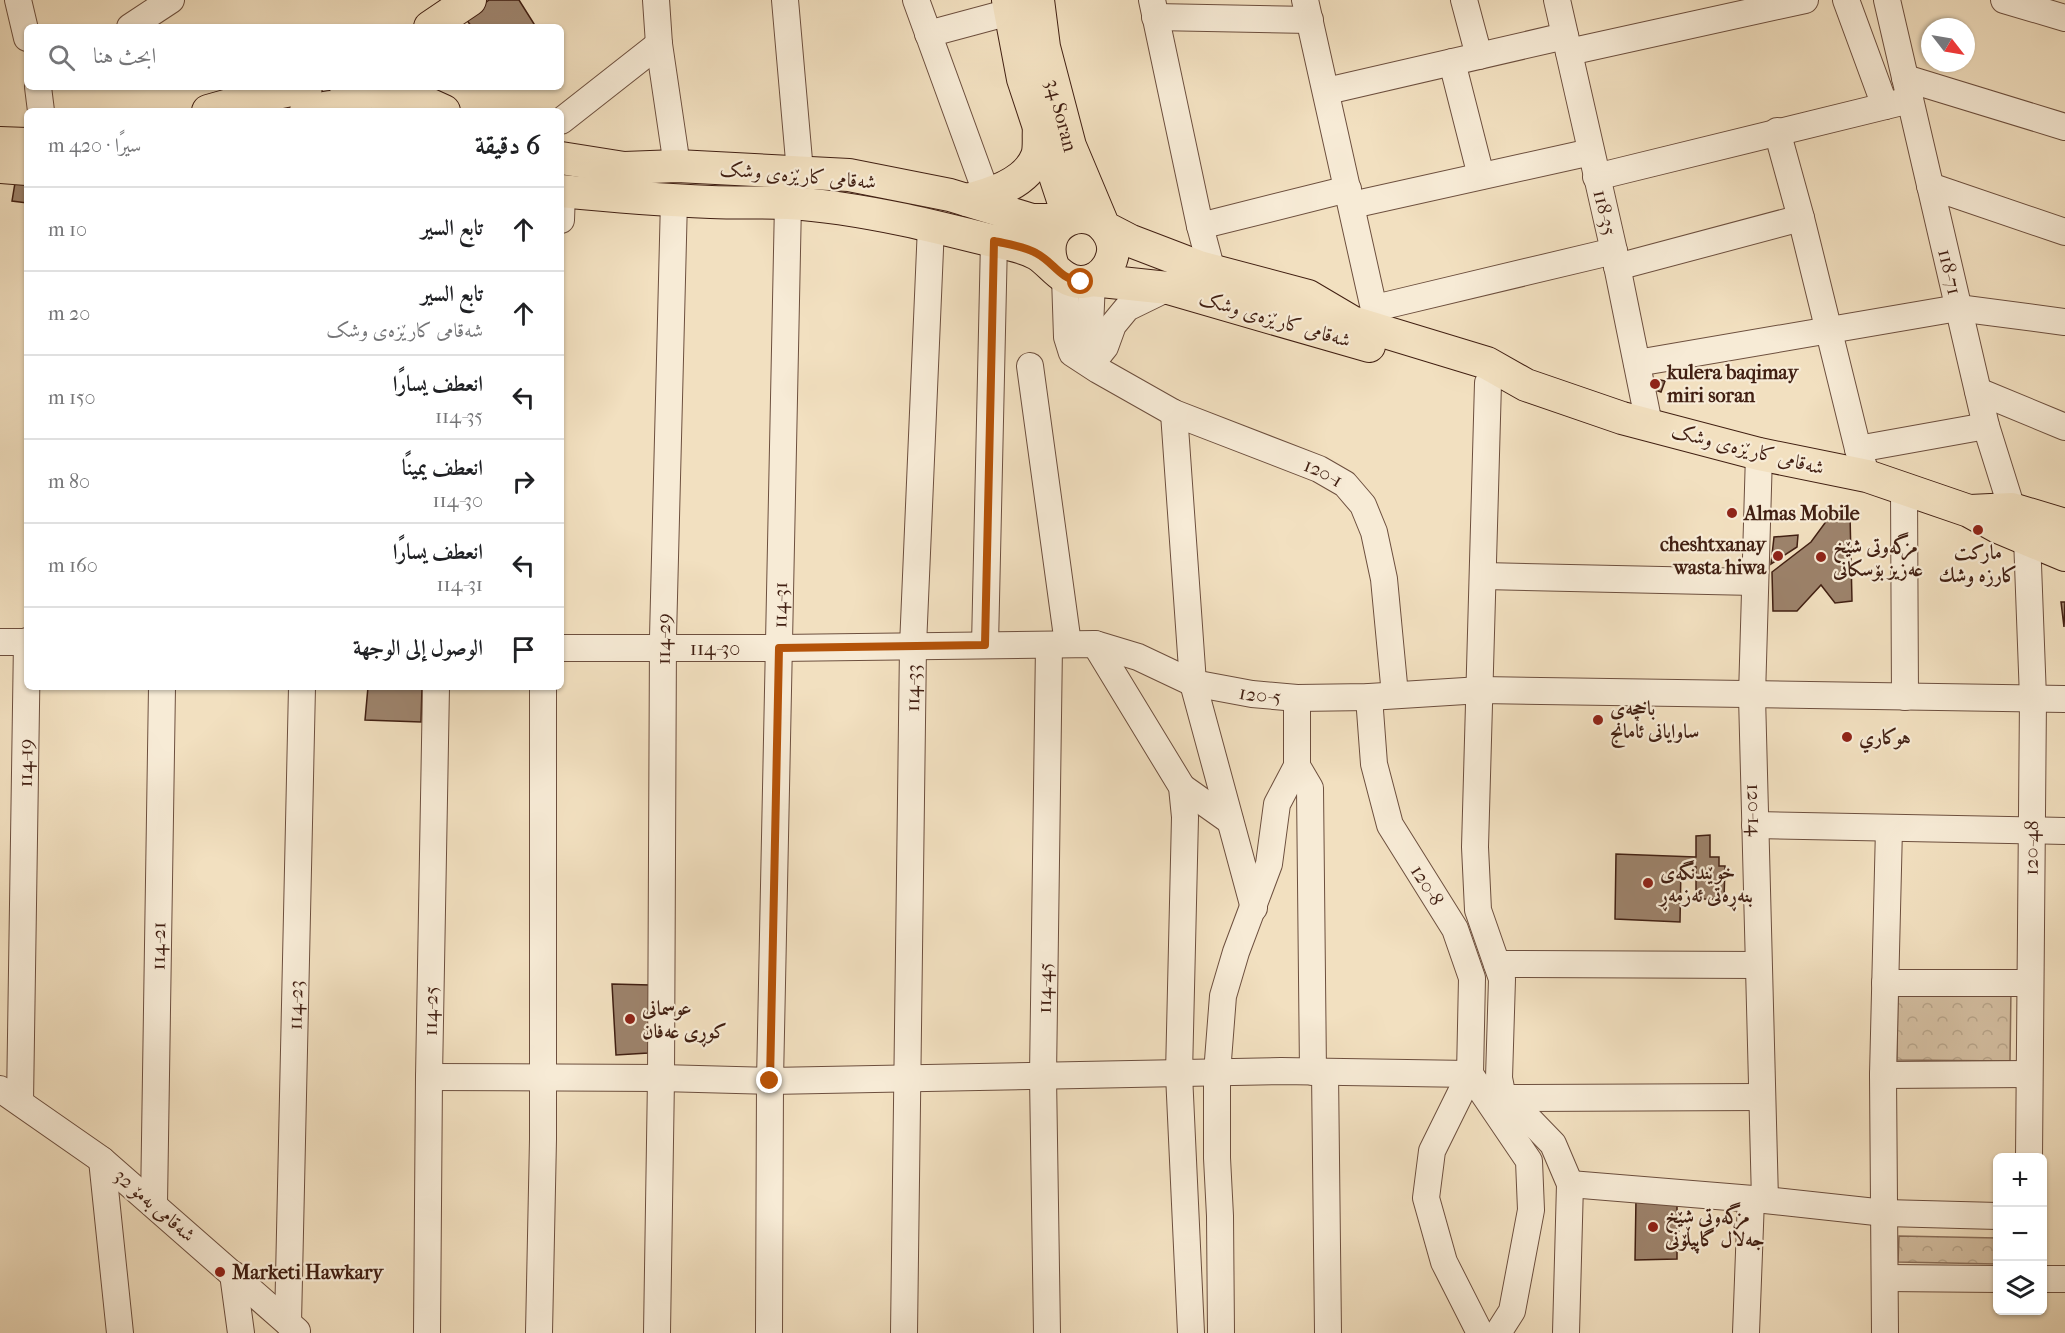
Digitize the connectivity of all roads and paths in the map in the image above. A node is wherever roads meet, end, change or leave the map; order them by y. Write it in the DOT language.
graph roads {
  1 [pos="18,0"];
  2 [pos="171,0"];
  3 [pos="470,0"];
  4 [pos="656,0"];
  5 [pos="785,0"];
  6 [pos="916,0"];
  7 [pos="1464,0"];
  8 [pos="1557,0"];
  9 [pos="1806,0"];
  10 [pos="1846,0"];
  11 [pos="1887,0"];
  12 [pos="2004,0"];
  13 [pos="1018,4"];
  14 [pos="1153,8"];
  15 [pos="1307,10"];
  16 [pos="2065,18"];
  17 [pos="435,20"];
  18 [pos="135,24"];
  19 [pos="24,25"];
  20 [pos="928,34"];
  21 [pos="659,44"];
  22 [pos="1567,44"];
  23 [pos="1479,56"];
  24 [pos="1452,62"];
  25 [pos="1908,89"];
  26 [pos="38,90"];
  27 [pos="291,90"];
  28 [pos="1327,92"];
  29 [pos="428,100"];
  30 [pos="334,105"];
  31 [pos="1885,106"];
  32 [pos="41,108"];
  33 [pos="219,108"];
  34 [pos="564,119"];
  35 [pos="1039,127"];
  36 [pos="2065,128"];
  37 [pos="1777,131"];
  38 [pos="0,143"];
  39 [pos="24,144"];
  40 [pos="1591,152"];
  41 [pos="564,158"];
  42 [pos="677,166"];
  43 [pos="0,167"];
  44 [pos="24,169"];
  45 [pos="800,172"];
  46 [pos="1481,176"];
  47 [pos="1596,177"];
  48 [pos="1930,186"];
  49 [pos="1350,197"];
  50 [pos="977,198"];
  51 [pos="674,200"];
  52 [pos="564,201"];
  53 [pos="788,203"];
  54 [pos="1801,218"];
  55 [pos="1066,220"];
  56 [pos="931,226"];
  57 [pos="1200,226"];
  58 [pos="1104,227"];
  59 [pos="2065,232"];
  60 [pos="994,241"];
  61 [pos="1616,259"];
  62 [pos="1212,271"];
  63 [pos="1070,274"];
  64 [pos="1168,288"];
  65 [pos="1958,308"];
  66 [pos="1325,320"];
  67 [pos="2065,322"];
  68 [pos="1829,330"];
  69 [pos="1637,363"];
  70 [pos="1030,366"];
  71 [pos="1095,366"];
  72 [pos="1488,383"];
  73 [pos="1526,386"];
  74 [pos="1978,391"];
  75 [pos="1174,413"];
  76 [pos="1649,424"];
  77 [pos="1986,426"];
  78 [pos="2065,427"];
  79 [pos="1759,454"];
  80 [pos="1863,463"];
  81 [pos="1904,490"];
  82 [pos="2012,508"];
  83 [pos="1969,511"];
  84 [pos="2065,525"];
  85 [pos="2027,538"];
  86 [pos="2065,555"];
  87 [pos="1484,576"];
  88 [pos="1754,582"];
  89 [pos="24,641"];
  90 [pos="0,642"];
  91 [pos="1058,644"];
  92 [pos="1095,644"];
  93 [pos="985,645"];
  94 [pos="913,646"];
  95 [pos="564,648"];
  96 [pos="779,648"];
  97 [pos="663,649"];
  98 [pos="1193,683"];
  99 [pos="25,690"];
  100 [pos="162,690"];
  101 [pos="302,690"];
  102 [pos="436,690"];
  103 [pos="543,690"];
  104 [pos="1481,690"];
  105 [pos="1395,695"];
  106 [pos="1752,696"];
  107 [pos="1369,697"];
  108 [pos="1905,697"];
  109 [pos="1298,698"];
  110 [pos="2033,698"];
  111 [pos="2065,699"];
  112 [pos="1297,766"];
  113 [pos="1182,787"];
  114 [pos="1230,821"];
  115 [pos="1755,825"];
  116 [pos="1889,828"];
  117 [pos="2031,831"];
  118 [pos="2065,831"];
  119 [pos="1254,908"];
  120 [pos="1497,964"];
  121 [pos="1758,965"];
  122 [pos="1886,983"];
  123 [pos="2030,983"];
  124 [pos="1319,1072"];
  125 [pos="1217,1073"];
  126 [pos="1179,1074"];
  127 [pos="1470,1074"];
  128 [pos="2030,1074"];
  129 [pos="1883,1075"];
  130 [pos="1043,1076"];
  131 [pos="429,1077"];
  132 [pos="543,1078"];
  133 [pos="661,1078"];
  134 [pos="906,1079"];
  135 [pos="770,1081"];
  136 [pos="1501,1088"];
  137 [pos="10,1095"];
  138 [pos="1761,1097"];
  139 [pos="2029,1153"];
  140 [pos="102,1160"];
  141 [pos="1570,1184"];
  142 [pos="1758,1200"];
  143 [pos="154,1204"];
  144 [pos="1885,1213"];
  145 [pos="1993,1216"];
  146 [pos="233,1274"];
  147 [pos="1885,1278"];
  148 [pos="1993,1279"];
  149 [pos="2047,1279"];
  150 [pos="2065,1279"];
  151 [pos="294,1328"];
  152 [pos="120,1333"];
  153 [pos="241,1333"];
  154 [pos="428,1333"];
  155 [pos="539,1333"];
  156 [pos="657,1333"];
  157 [pos="769,1333"];
  158 [pos="904,1333"];
  159 [pos="1047,1333"];
  160 [pos="1191,1333"];
  161 [pos="1221,1333"];
  162 [pos="1328,1333"];
  163 [pos="1480,1333"];
  164 [pos="1498,1333"];
  165 [pos="1566,1333"];
  166 [pos="1746,1333"];
  167 [pos="1885,1333"];
  1 -- 19 [label="street"];
  2 -- 18 [label="street"];
  3 -- 17 [label="main road"];
  4 -- 21 [label="street"];
  5 -- 45 [label="street"];
  6 -- 20 [label="street"];
  7 -- 23 [label="street"];
  8 -- 22 [label="street, 118-35"];
  9 -- 22 [label="street"];
  10 -- 31 [label="street"];
  11 -- 25 [label="street, 118-71"];
  12 -- 16 [label="street"];
  13 -- 20 [label="street"];
  13 -- 35 [label="main road, 34 Soran"];
  13 -- 58 [label="main road, 34 Soran"];
  14 -- 15 [label="street"];
  14 -- 57 [label="street"];
  15 -- 28 [label="street"];
  20 -- 50 [label="street"];
  21 -- 34 [label="street"];
  21 -- 42 [label="street"];
  22 -- 23 [label="street"];
  22 -- 40 [label="street, 118-35"];
  23 -- 24 [label="street"];
  24 -- 28 [label="street"];
  24 -- 46 [label="street"];
  25 -- 31 [label="street"];
  25 -- 36 [label="street"];
  25 -- 48 [label="street, 118-71"];
  26 -- 32 [label="street"];
  27 -- 33 [label="main road"];
  28 -- 49 [label="street"];
  29 -- 30 [label="main road"];
  31 -- 37 [label="street"];
  35 -- 50 [label="main road"];
  35 -- 55 [label="main road, 34 Soran"];
  37 -- 47 [label="street"];
  37 -- 54 [label="street"];
  38 -- 39 [label="main road"];
  40 -- 46 [label="street"];
  40 -- 47 [label="street, 118-35"];
  41 -- 42 [label="main road, شەقامی کارێزەی وشک"];
  42 -- 45 [label="main road, شەقامی کارێزەی وشک"];
  43 -- 44 [label="main road"];
  45 -- 50 [label="main road, شەقامی کارێزەی وشک"];
  46 -- 49 [label="street"];
  47 -- 61 [label="street, 118-35"];
  48 -- 59 [label="street"];
  48 -- 65 [label="street, 118-71"];
  49 -- 57 [label="street"];
  49 -- 61 [label="street"];
  50 -- 55 [label="main road, شەقامی کارێزەی وشک"];
  51 -- 52 [label="main road, شەقامی کارێزەی وشک"];
  51 -- 53 [label="main road, شەقامی کارێزەی وشک"];
  51 -- 97 [label="street, 114-29"];
  53 -- 56 [label="main road, شەقامی کارێزەی وشک"];
  53 -- 96 [label="street, 114-31"];
  54 -- 61 [label="street"];
  54 -- 68 [label="street"];
  55 -- 58 [label="main road"];
  55 -- 63 [label="main road"];
  56 -- 60 [label="main road, شەقامی کارێزەی وشک"];
  56 -- 94 [label="street, 114-33"];
  57 -- 62 [label="street"];
  58 -- 62 [label="main road, شەقامی کارێزەی وشک"];
  58 -- 63 [label="main road"];
  60 -- 63 [label="main road, شەقامی کارێزەی وشک"];
  60 -- 93 [label="street"];
  61 -- 69 [label="street, 118-35"];
  62 -- 66 [label="main road, شەقامی کارێزەی وشک"];
  63 -- 64 [label="main road, شەقامی کارێزەی وشک"];
  63 -- 71 [label="street, 120-1"];
  64 -- 66 [label="main road, شەقامی کارێزەی وشک"];
  64 -- 71 [label="street"];
  65 -- 67 [label="street"];
  65 -- 68 [label="street"];
  65 -- 74 [label="street, 118-71"];
  66 -- 72 [label="main road, شەقامی کارێزەی وشک"];
  66 -- 73 [label="main road, شەقامی کارێزەی وشک"];
  68 -- 69 [label="street"];
  68 -- 80 [label="street"];
  69 -- 76 [label="street, 118-35"];
  70 -- 91 [label="street, 114-45"];
  71 -- 75 [label="street, 120-1"];
  72 -- 73 [label="main road, شەقامی کارێزەی وشک"];
  72 -- 87 [label="street"];
  73 -- 76 [label="main road, شەقامی کارێزەی وشک"];
  74 -- 77 [label="street, 118-71"];
  74 -- 78 [label="street"];
  75 -- 98 [label="street"];
  75 -- 105 [label="street, 120-1"];
  76 -- 79 [label="main road, شەقامی کارێزەی وشک"];
  77 -- 80 [label="street"];
  77 -- 82 [label="street, 118-71"];
  79 -- 80 [label="main road, شەقامی کارێزەی وشک"];
  79 -- 88 [label="street"];
  79 -- 106 [label="street, 120-14"];
  80 -- 81 [label="main road, شەقامی کارێزەی وشک"];
  81 -- 83 [label="main road, شەقامی کارێزەی وشک"];
  81 -- 108 [label="street"];
  82 -- 83 [label="main road, شەقامی کارێزەی وشک"];
  82 -- 84 [label="main road, شەقامی کارێزەی وشک"];
  82 -- 85 [label="street, 118-71"];
  83 -- 85 [label="main road, شەقامی کارێزەی وشک"];
  85 -- 86 [label="main road, شەقامی کارێزەی وشک"];
  85 -- 110 [label="street, 120-48"];
  87 -- 88 [label="street"];
  87 -- 104 [label="street"];
  88 -- 106 [label="street"];
  89 -- 90 [label="street"];
  91 -- 92 [label="street, 120-5"];
  91 -- 93 [label="street, 114-30"];
  91 -- 130 [label="street, 114-45"];
  92 -- 98 [label="street, 120-5"];
  92 -- 113 [label="street"];
  93 -- 94 [label="street, 114-30"];
  94 -- 96 [label="street, 114-30"];
  94 -- 134 [label="street, 114-33"];
  95 -- 97 [label="street, 114-30"];
  96 -- 97 [label="street, 114-30"];
  96 -- 135 [label="street, 114-31"];
  97 -- 133 [label="street, 114-29"];
  98 -- 109 [label="street, 120-5"];
  98 -- 114 [label="street"];
  99 -- 137 [label="street, 114-19"];
  100 -- 143 [label="street, 114-21"];
  101 -- 151 [label="street, 114-23"];
  102 -- 131 [label="street, 114-25"];
  103 -- 132 [label="street"];
  104 -- 105 [label="street, 120-5"];
  104 -- 106 [label="street, 120-5"];
  104 -- 120 [label="street"];
  105 -- 107 [label="street, 120-5"];
  106 -- 108 [label="street, 120-5"];
  106 -- 115 [label="street, 120-14"];
  107 -- 109 [label="street, 120-5"];
  107 -- 127 [label="street, 120-8"];
  108 -- 110 [label="street, 120-5"];
  109 -- 112 [label="street"];
  110 -- 111 [label="street, 120-5"];
  110 -- 117 [label="street, 120-48"];
  112 -- 119 [label="street"];
  112 -- 124 [label="street"];
  113 -- 114 [label="street"];
  113 -- 126 [label="street"];
  114 -- 119 [label="street"];
  115 -- 116 [label="street"];
  115 -- 121 [label="street, 120-14"];
  116 -- 117 [label="street"];
  116 -- 122 [label="street"];
  117 -- 118 [label="street"];
  117 -- 123 [label="street, 120-48"];
  119 -- 125 [label="street"];
  120 -- 121 [label="street"];
  120 -- 136 [label="street"];
  121 -- 138 [label="street, 120-14"];
  122 -- 123 [label="street"];
  122 -- 129 [label="street"];
  123 -- 128 [label="street, 120-48"];
  124 -- 125 [label="street"];
  124 -- 127 [label="street"];
  124 -- 162 [label="street"];
  125 -- 126 [label="street"];
  125 -- 161 [label="street"];
  126 -- 130 [label="street"];
  126 -- 160 [label="street"];
  127 -- 163 [label="street"];
  127 -- 164 [label="street"];
  128 -- 129 [label="street"];
  128 -- 139 [label="street, 120-48"];
  129 -- 144 [label="street"];
  130 -- 134 [label="street"];
  130 -- 159 [label="street, 114-45"];
  131 -- 132 [label="street"];
  131 -- 154 [label="street, 114-25"];
  132 -- 133 [label="street"];
  132 -- 155 [label="street"];
  133 -- 135 [label="street"];
  133 -- 156 [label="street, 114-29"];
  134 -- 135 [label="street"];
  134 -- 158 [label="street, 114-33"];
  135 -- 157 [label="street, 114-31"];
  136 -- 138 [label="street"];
  136 -- 141 [label="street"];
  137 -- 140 [label="street, شەقامی بەمۆ 32"];
  138 -- 142 [label="street, 120-14"];
  140 -- 143 [label="street, شەقامی بەمۆ 32"];
  140 -- 152 [label="street"];
  141 -- 142 [label="street"];
  141 -- 165 [label="street"];
  142 -- 144 [label="street"];
  142 -- 166 [label="street, 120-14"];
  143 -- 146 [label="street, شەقامی بەمۆ 32"];
  144 -- 145 [label="street"];
  144 -- 147 [label="street"];
  146 -- 151 [label="street, شەقامی بەمۆ 32"];
  146 -- 153 [label="street"];
  147 -- 148 [label="street"];
  147 -- 167 [label="street"];
  149 -- 150 [label="street"];
}
